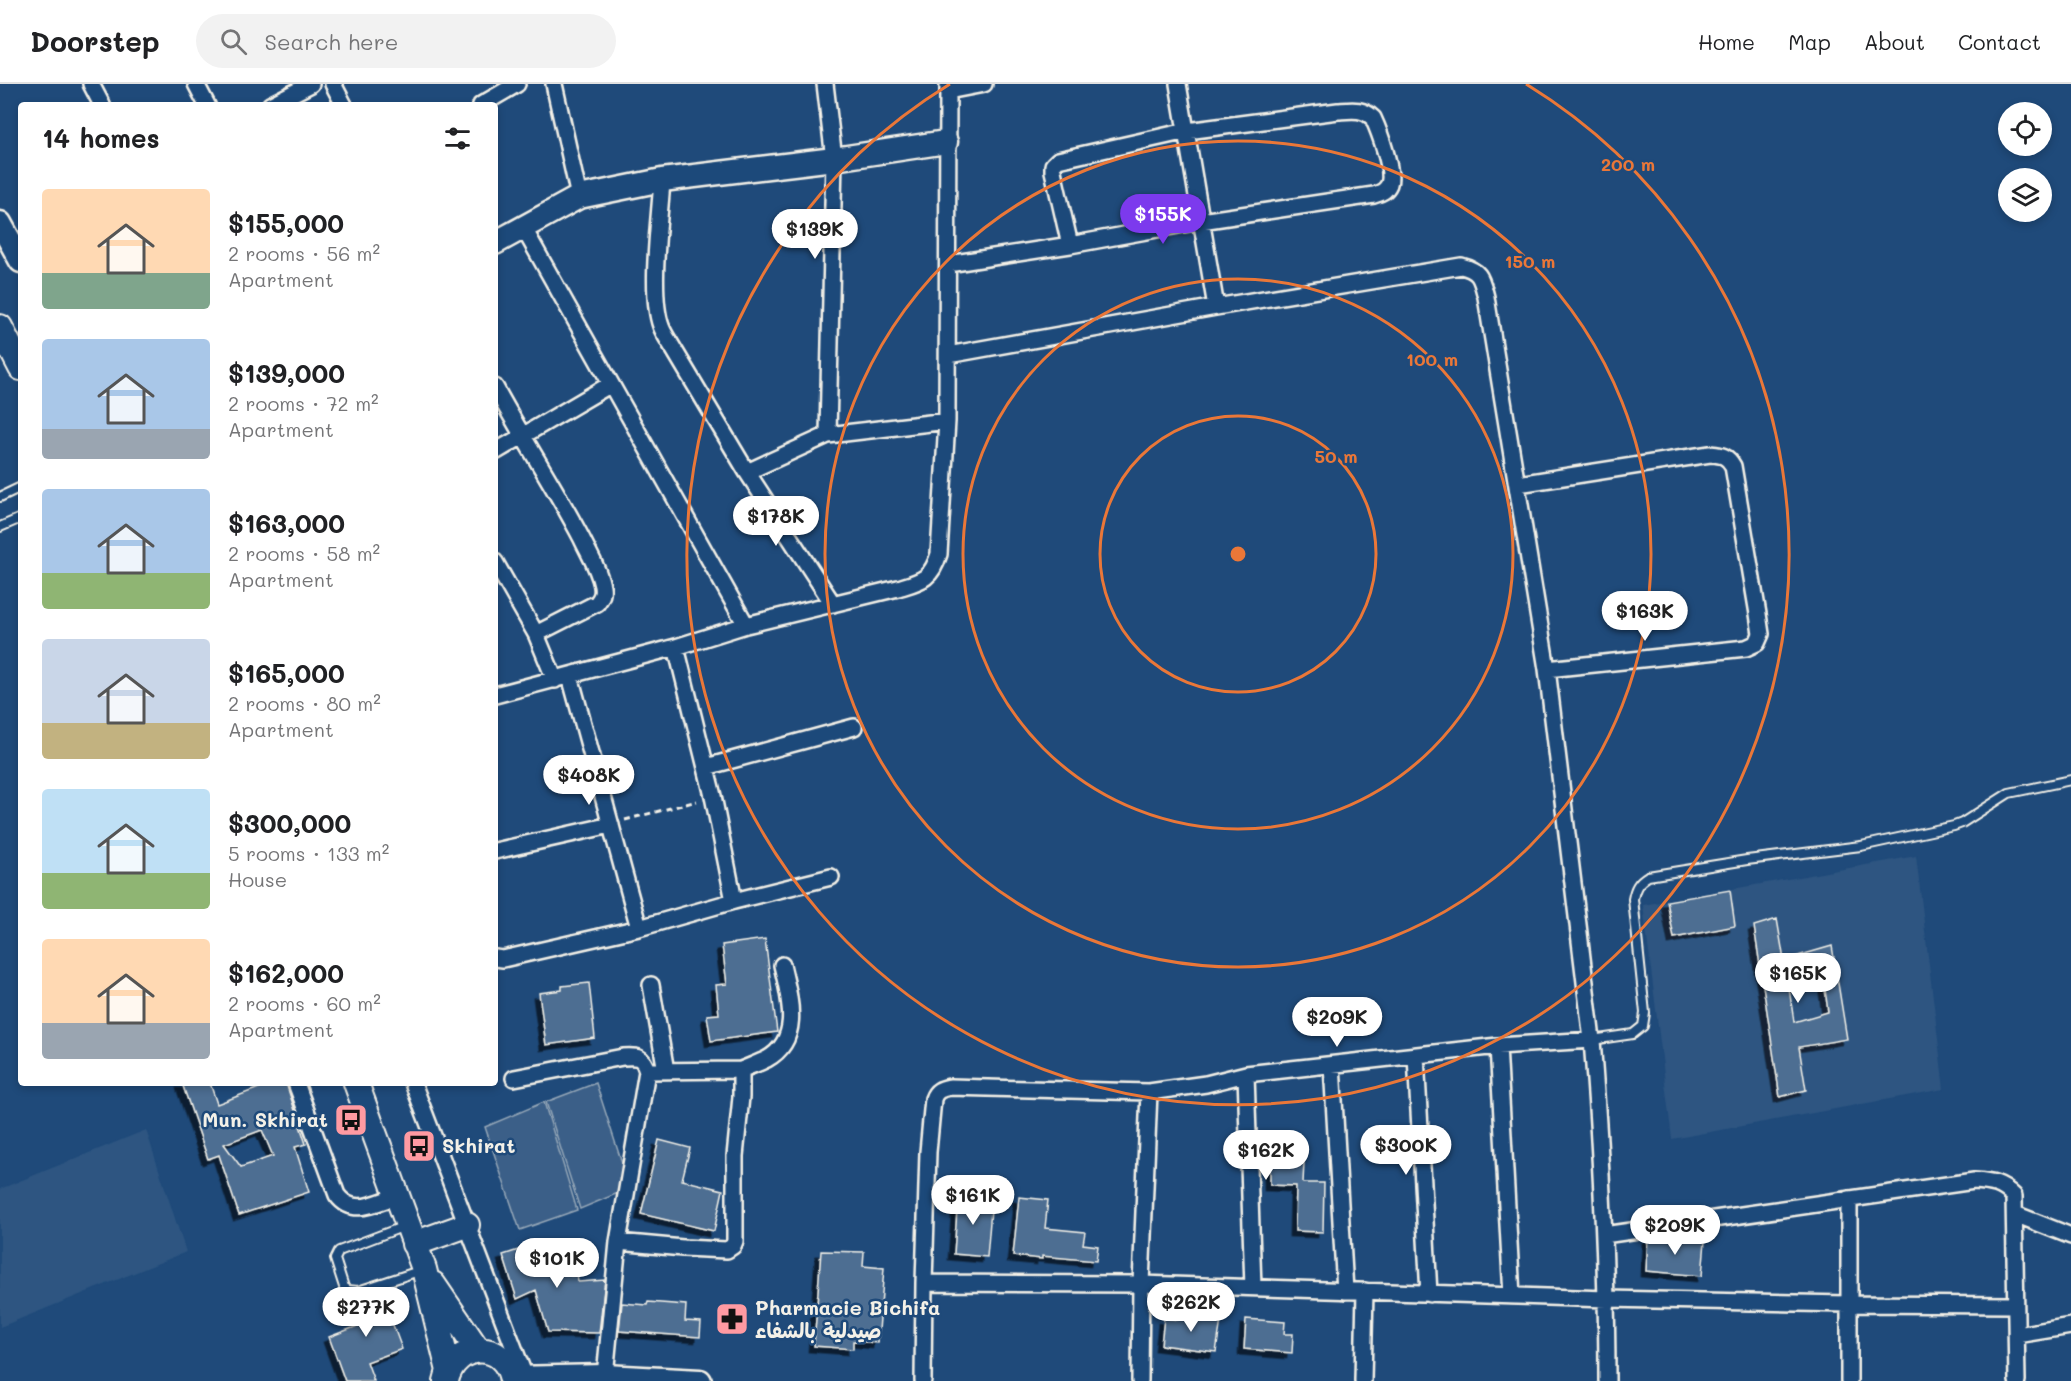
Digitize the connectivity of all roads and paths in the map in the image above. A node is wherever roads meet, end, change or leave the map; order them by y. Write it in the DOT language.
graph roads {
  1 [pos="91,84"];
  2 [pos="196,84"];
  3 [pos="311,84"];
  4 [pos="333,84"];
  5 [pos="517,84"];
  6 [pos="554,84"];
  7 [pos="825,84"];
  8 [pos="984,84"];
  9 [pos="1178,84"];
  10 [pos="948,87"];
  11 [pos="100,102"];
  12 [pos="205,102"];
  13 [pos="276,102"];
  14 [pos="342,102"];
  15 [pos="486,102"];
  16 [pos="1187,131"];
  17 [pos="946,142"];
  18 [pos="834,159"];
  19 [pos="662,180"];
  20 [pos="579,197"];
  21 [pos="1201,221"];
  22 [pos="0,223"];
  23 [pos="523,227"];
  24 [pos="498,241"];
  25 [pos="1070,245"];
  26 [pos="18,256"];
  27 [pos="948,264"];
  28 [pos="1216,307"];
  29 [pos="0,327"];
  30 [pos="948,355"];
  31 [pos="18,362"];
  32 [pos="611,384"];
  33 [pos="498,393"];
  34 [pos="947,421"];
  35 [pos="828,435"];
  36 [pos="522,437"];
  37 [pos="498,450"];
  38 [pos="747,472"];
  39 [pos="1518,484"];
  40 [pos="18,488"];
  41 [pos="0,497"];
  42 [pos="18,519"];
  43 [pos="0,526"];
  44 [pos="498,567"];
  45 [pos="833,604"];
  46 [pos="746,626"];
  47 [pos="536,634"];
  48 [pos="676,647"];
  49 [pos="1546,669"];
  50 [pos="562,678"];
  51 [pos="498,694"];
  52 [pos="854,727"];
  53 [pos="706,767"];
  54 [pos="2071,780"];
  55 [pos="713,796"];
  56 [pos="611,825"];
  57 [pos="498,850"];
  58 [pos="831,877"];
  59 [pos="734,901"];
  60 [pos="639,928"];
  61 [pos="498,958"];
  62 [pos="782,965"];
  63 [pos="651,985"];
  64 [pos="1592,1041"];
  65 [pos="1498,1046"];
  66 [pos="1416,1056"];
  67 [pos="1332,1065"];
  68 [pos="741,1070"];
  69 [pos="647,1071"];
  70 [pos="666,1071"];
  71 [pos="1246,1074"];
  72 [pos="514,1078"];
  73 [pos="297,1086"];
  74 [pos="357,1086"];
  75 [pos="414,1086"];
  76 [pos="1149,1092"];
  77 [pos="397,1196"];
  78 [pos="1849,1199"];
  79 [pos="2015,1214"];
  80 [pos="467,1225"];
  81 [pos="411,1235"];
  82 [pos="1604,1235"];
  83 [pos="2071,1236"];
  84 [pos="618,1242"];
  85 [pos="424,1269"];
  86 [pos="924,1283"];
  87 [pos="1141,1284"];
  88 [pos="1253,1288"];
  89 [pos="1345,1290"];
  90 [pos="1365,1291"];
  91 [pos="1429,1294"];
  92 [pos="1512,1296"];
  93 [pos="1607,1299"];
  94 [pos="1848,1304"];
  95 [pos="2015,1305"];
  96 [pos="2071,1326"];
  97 [pos="2017,1335"];
  98 [pos="478,1350"];
  99 [pos="447,1376"];
  100 [pos="605,1376"];
  101 [pos="516,1379"];
  102 [pos="700,1381"];
  103 [pos="923,1381"];
  104 [pos="1140,1381"];
  105 [pos="1363,1381"];
  106 [pos="1607,1381"];
  107 [pos="1849,1381"];
  108 [pos="2017,1381"];
  1 -- 11 [label="street"];
  2 -- 12 [label="street"];
  3 -- 13 [label="street"];
  4 -- 14 [label="street"];
  5 -- 15 [label="street"];
  6 -- 20 [label="street"];
  7 -- 18 [label="street"];
  8 -- 10 [label="street"];
  9 -- 16 [label="street"];
  10 -- 17 [label="street"];
  16 -- 21 [label="street"];
  16 -- 21 [label="street"];
  16 -- 25 [label="street"];
  17 -- 18 [label="street"];
  17 -- 27 [label="street"];
  18 -- 19 [label="street"];
  18 -- 35 [label="street"];
  19 -- 20 [label="street"];
  19 -- 38 [label="street"];
  20 -- 23 [label="street"];
  21 -- 25 [label="street"];
  21 -- 28 [label="street"];
  22 -- 26 [label="street"];
  23 -- 24 [label="street"];
  23 -- 32 [label="street"];
  25 -- 27 [label="street"];
  27 -- 30 [label="street"];
  28 -- 30 [label="street"];
  28 -- 39 [label="street"];
  29 -- 31 [label="main road"];
  30 -- 34 [label="street"];
  32 -- 36 [label="street"];
  32 -- 46 [label="street"];
  33 -- 36 [label="street"];
  34 -- 35 [label="street"];
  34 -- 45 [label="street"];
  35 -- 38 [label="street"];
  36 -- 37 [label="street"];
  36 -- 47 [label="street"];
  38 -- 45 [label="street"];
  39 -- 49 [label="street"];
  39 -- 49 [label="street"];
  40 -- 41 [label="lane"];
  42 -- 43 [label="lane"];
  44 -- 47 [label="street"];
  45 -- 46 [label="street"];
  46 -- 48 [label="street"];
  47 -- 50 [label="street"];
  48 -- 50 [label="street"];
  48 -- 53 [label="street"];
  49 -- 64 [label="street"];
  50 -- 51 [label="street"];
  50 -- 56 [label="street"];
  52 -- 53 [label="street"];
  53 -- 55 [label="street"];
  54 -- 64 [label="lane"];
  55 -- 56 [label="path"];
  55 -- 59 [label="street"];
  56 -- 57 [label="street"];
  56 -- 60 [label="street"];
  58 -- 59 [label="street"];
  59 -- 60 [label="street"];
  60 -- 61 [label="street"];
  62 -- 68 [label="street"];
  63 -- 70 [label="street"];
  64 -- 65 [label="street"];
  64 -- 82 [label="street"];
  65 -- 66 [label="street"];
  65 -- 92 [label="street"];
  66 -- 67 [label="street"];
  66 -- 91 [label="street"];
  67 -- 71 [label="street"];
  67 -- 89 [label="street"];
  68 -- 70 [label="street"];
  68 -- 84 [label="street"];
  69 -- 70 [label="street"];
  69 -- 72 [label="street"];
  69 -- 84 [label="street"];
  71 -- 76 [label="street"];
  71 -- 88 [label="street"];
  73 -- 77 [label="street"];
  74 -- 77 [label="main road"];
  75 -- 80 [label="street"];
  76 -- 86 [label="street"];
  76 -- 87 [label="street"];
  77 -- 81 [label="main road"];
  78 -- 79 [label="street"];
  78 -- 82 [label="street"];
  78 -- 94 [label="street"];
  79 -- 83 [label="street"];
  79 -- 95 [label="street"];
  80 -- 81 [label="main road"];
  80 -- 101 [label="street"];
  81 -- 85 [label="main road"];
  81 -- 85 [label="lane"];
  82 -- 93 [label="street"];
  84 -- 100 [label="street"];
  85 -- 98 [label="main road"];
  85 -- 99 [label="main road"];
  86 -- 87 [label="street"];
  86 -- 103 [label="street"];
  87 -- 88 [label="street"];
  87 -- 104 [label="street"];
  88 -- 89 [label="street"];
  89 -- 90 [label="street"];
  90 -- 91 [label="street"];
  90 -- 105 [label="street"];
  91 -- 92 [label="street"];
  92 -- 93 [label="street"];
  93 -- 94 [label="street"];
  93 -- 106 [label="street"];
  94 -- 95 [label="street"];
  94 -- 107 [label="street"];
  95 -- 97 [label="street"];
  96 -- 97 [label="street"];
  97 -- 108 [label="street"];
  98 -- 99 [label="main road"];
  98 -- 101 [label="main road"];
  100 -- 101 [label="street"];
  100 -- 102 [label="street"];
}
